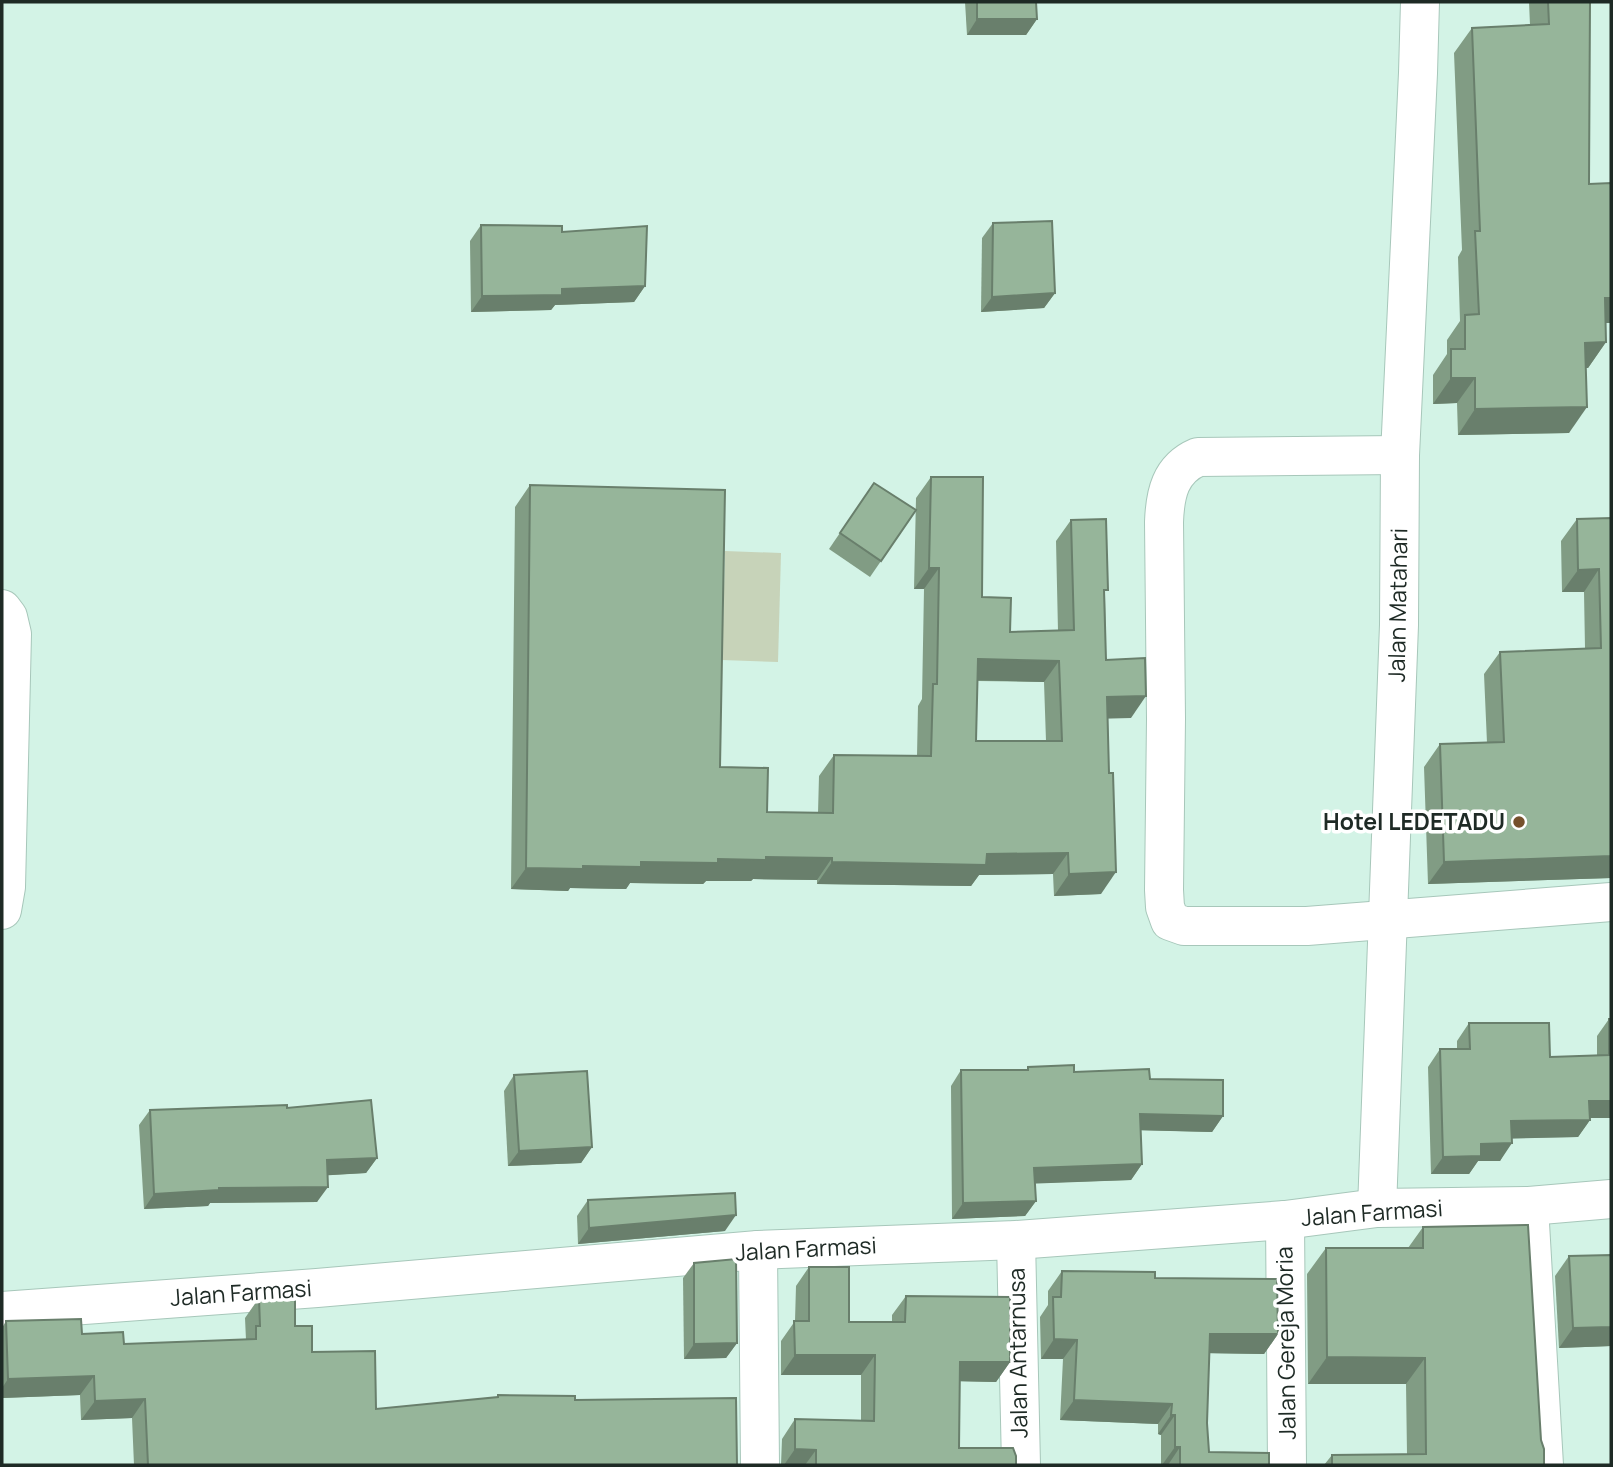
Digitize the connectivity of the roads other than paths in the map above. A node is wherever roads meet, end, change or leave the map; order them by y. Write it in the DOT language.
graph roads {
  1 [pos="1420,2"];
  2 [pos="1400,455"];
  3 [pos="2,609"];
  4 [pos="1611,902"];
  5 [pos="2,910"];
  6 [pos="1388,921"];
  7 [pos="1611,1199"];
  8 [pos="1529,1206"];
  9 [pos="1377,1208"];
  10 [pos="1285,1220"];
  11 [pos="1016,1240"];
  12 [pos="758,1250"];
  13 [pos="2,1311"];
  14 [pos="760,1465"];
  15 [pos="1021,1465"];
  16 [pos="1287,1465"];
  17 [pos="1544,1465"];
  1 -- 2 [label="street, Jalan Matahari"];
  2 -- 6 [label="street, Jalan Matahari"];
  2 -- 6 [label="street"];
  3 -- 5 [label="street"];
  4 -- 6 [label="street"];
  6 -- 9 [label="street, Jalan Matahari"];
  7 -- 8 [label="street, Jalan Farmasi"];
  8 -- 9 [label="street, Jalan Farmasi"];
  8 -- 17 [label="street"];
  9 -- 10 [label="street, Jalan Farmasi"];
  10 -- 11 [label="street, Jalan Farmasi"];
  10 -- 16 [label="street, Jalan Gereja Moria"];
  11 -- 12 [label="street, Jalan Farmasi"];
  11 -- 15 [label="street, Jalan Antarnusa"];
  12 -- 13 [label="street, Jalan Farmasi"];
  12 -- 14 [label="street"];
}
